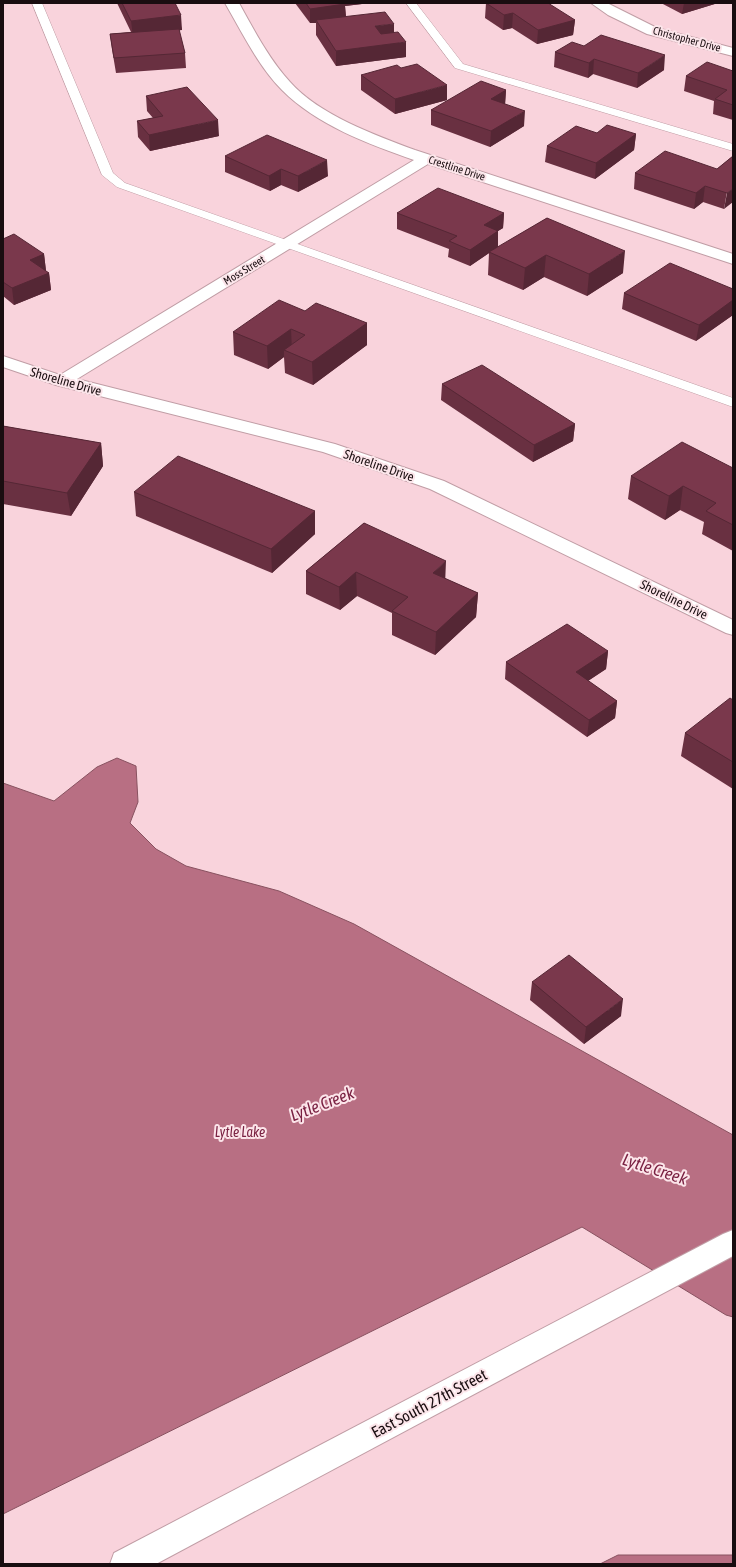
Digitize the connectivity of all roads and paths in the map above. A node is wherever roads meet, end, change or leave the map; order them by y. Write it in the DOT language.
graph roads {
  1 [pos="37,3"];
  2 [pos="232,3"];
  3 [pos="411,3"];
  4 [pos="598,3"];
  5 [pos="733,52"];
  6 [pos="733,148"];
  7 [pos="427,158"];
  8 [pos="286,244"];
  9 [pos="733,259"];
  10 [pos="3,361"];
  11 [pos="62,381"];
  12 [pos="733,403"];
  13 [pos="733,628"];
  14 [pos="733,1242"];
  15 [pos="125,1564"];
  1 -- 8 [label="lane"];
  2 -- 7 [label="street, Crestline Drive"];
  3 -- 6 [label="lane"];
  4 -- 5 [label="street, Christopher Drive"];
  7 -- 8 [label="street, Moss Street"];
  7 -- 9 [label="street, Crestline Drive"];
  8 -- 11 [label="street, Moss Street"];
  8 -- 12 [label="lane"];
  10 -- 11 [label="street, Shoreline Drive"];
  11 -- 13 [label="street, Shoreline Drive"];
  14 -- 15 [label="street, East South 27th Street"];
}
